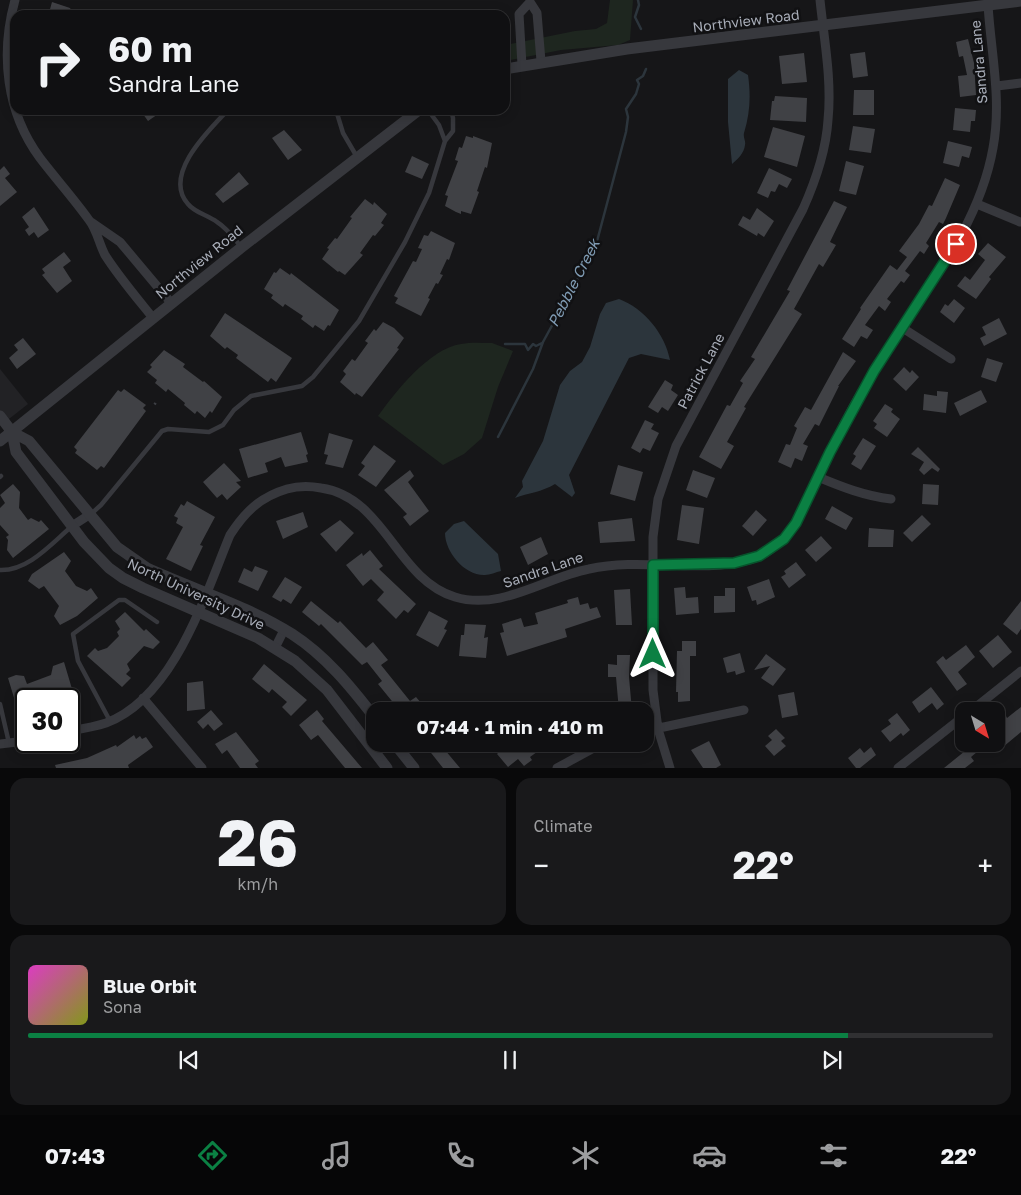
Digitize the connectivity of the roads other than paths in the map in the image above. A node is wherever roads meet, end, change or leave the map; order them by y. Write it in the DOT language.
graph roads {
  1 [pos="820,0"];
  2 [pos="530,1"];
  3 [pos="1021,1"];
  4 [pos="988,5"];
  5 [pos="10,16"];
  6 [pos="823,26"];
  7 [pos="541,61"];
  8 [pos="522,65"];
  9 [pos="510,67"];
  10 [pos="1021,83"];
  11 [pos="997,86"];
  12 [pos="10,94"];
  13 [pos="16,115"];
  14 [pos="223,115"];
  15 [pos="338,115"];
  16 [pos="412,115"];
  17 [pos="432,115"];
  18 [pos="453,115"];
  19 [pos="445,141"];
  20 [pos="357,157"];
  21 [pos="977,204"];
  22 [pos="91,222"];
  23 [pos="1020,222"];
  24 [pos="242,247"];
  25 [pos="172,304"];
  26 [pos="153,318"];
  27 [pos="901,327"];
  28 [pos="951,359"];
  29 [pos="0,416"];
  30 [pos="12,432"];
  31 [pos="0,441"];
  32 [pos="818,477"];
  33 [pos="890,499"];
  34 [pos="90,515"];
  35 [pos="72,526"];
  36 [pos="653,565"];
  37 [pos="0,570"];
  38 [pos="205,593"];
  39 [pos="198,611"];
  40 [pos="157,622"];
  41 [pos="284,630"];
  42 [pos="275,648"];
  43 [pos="1021,672"];
  44 [pos="143,698"];
  45 [pos="982,702"];
  46 [pos="0,704"];
  47 [pos="366,707"];
  48 [pos="744,710"];
  49 [pos="110,721"];
  50 [pos="955,723"];
  51 [pos="80,728"];
  52 [pos="658,729"];
  53 [pos="654,730"];
  54 [pos="4,743"];
  55 [pos="401,752"];
  56 [pos="586,752"];
  57 [pos="202,768"];
  58 [pos="387,768"];
  59 [pos="414,768"];
  60 [pos="557,768"];
  61 [pos="670,768"];
  62 [pos="898,768"];
  1 -- 6 [label="street, Patrick Lane"];
  2 -- 7 [label="street"];
  2 -- 8 [label="street"];
  3 -- 4 [label="street, Northview Road"];
  4 -- 6 [label="street, Northview Road"];
  4 -- 11 [label="street, Sandra Lane"];
  5 -- 12 [label="street"];
  6 -- 7 [label="street, Northview Road"];
  6 -- 36 [label="street, Patrick Lane"];
  7 -- 8 [label="street, Northview Road"];
  8 -- 9 [label="street, Northview Road"];
  10 -- 11 [label="street"];
  11 -- 21 [label="street, Sandra Lane"];
  13 -- 22 [label="street"];
  14 -- 24 [label="lane"];
  15 -- 20 [label="lane"];
  16 -- 20 [label="street, Northview Road"];
  17 -- 19 [label="lane"];
  18 -- 19 [label="lane"];
  19 -- 34 [label="lane"];
  20 -- 24 [label="street, Northview Road"];
  21 -- 23 [label="street"];
  21 -- 27 [label="street, Sandra Lane"];
  22 -- 25 [label="street"];
  22 -- 26 [label="street"];
  24 -- 25 [label="street, Northview Road"];
  25 -- 26 [label="street, Northview Road"];
  26 -- 30 [label="street, Northview Road"];
  27 -- 28 [label="street"];
  27 -- 32 [label="street, Sandra Lane"];
  29 -- 30 [label="street, North University Drive"];
  30 -- 31 [label="street, Northview Road"];
  30 -- 34 [label="street, North University Drive"];
  30 -- 35 [label="street, North University Drive"];
  32 -- 33 [label="street"];
  32 -- 36 [label="street, Sandra Lane"];
  34 -- 35 [label="street"];
  34 -- 38 [label="street, North University Drive"];
  35 -- 37 [label="lane"];
  35 -- 39 [label="street, North University Drive"];
  36 -- 38 [label="street, Sandra Lane"];
  36 -- 52 [label="street, Patrick Lane"];
  38 -- 39 [label="street, Sandra Lane"];
  38 -- 41 [label="street, North University Drive"];
  39 -- 42 [label="street, North University Drive"];
  39 -- 44 [label="street, Sandra Lane"];
  40 -- 49 [label="lane"];
  41 -- 42 [label="street"];
  41 -- 47 [label="street, North University Drive"];
  42 -- 58 [label="street, North University Drive"];
  43 -- 45 [label="street"];
  44 -- 49 [label="street, Sandra Lane"];
  44 -- 57 [label="street"];
  46 -- 54 [label="lane"];
  48 -- 52 [label="street"];
  49 -- 51 [label="street"];
  50 -- 62 [label="street"];
  52 -- 53 [label="street"];
  52 -- 61 [label="street, Patrick Lane"];
  55 -- 59 [label="street"];
  56 -- 60 [label="street"];
}
